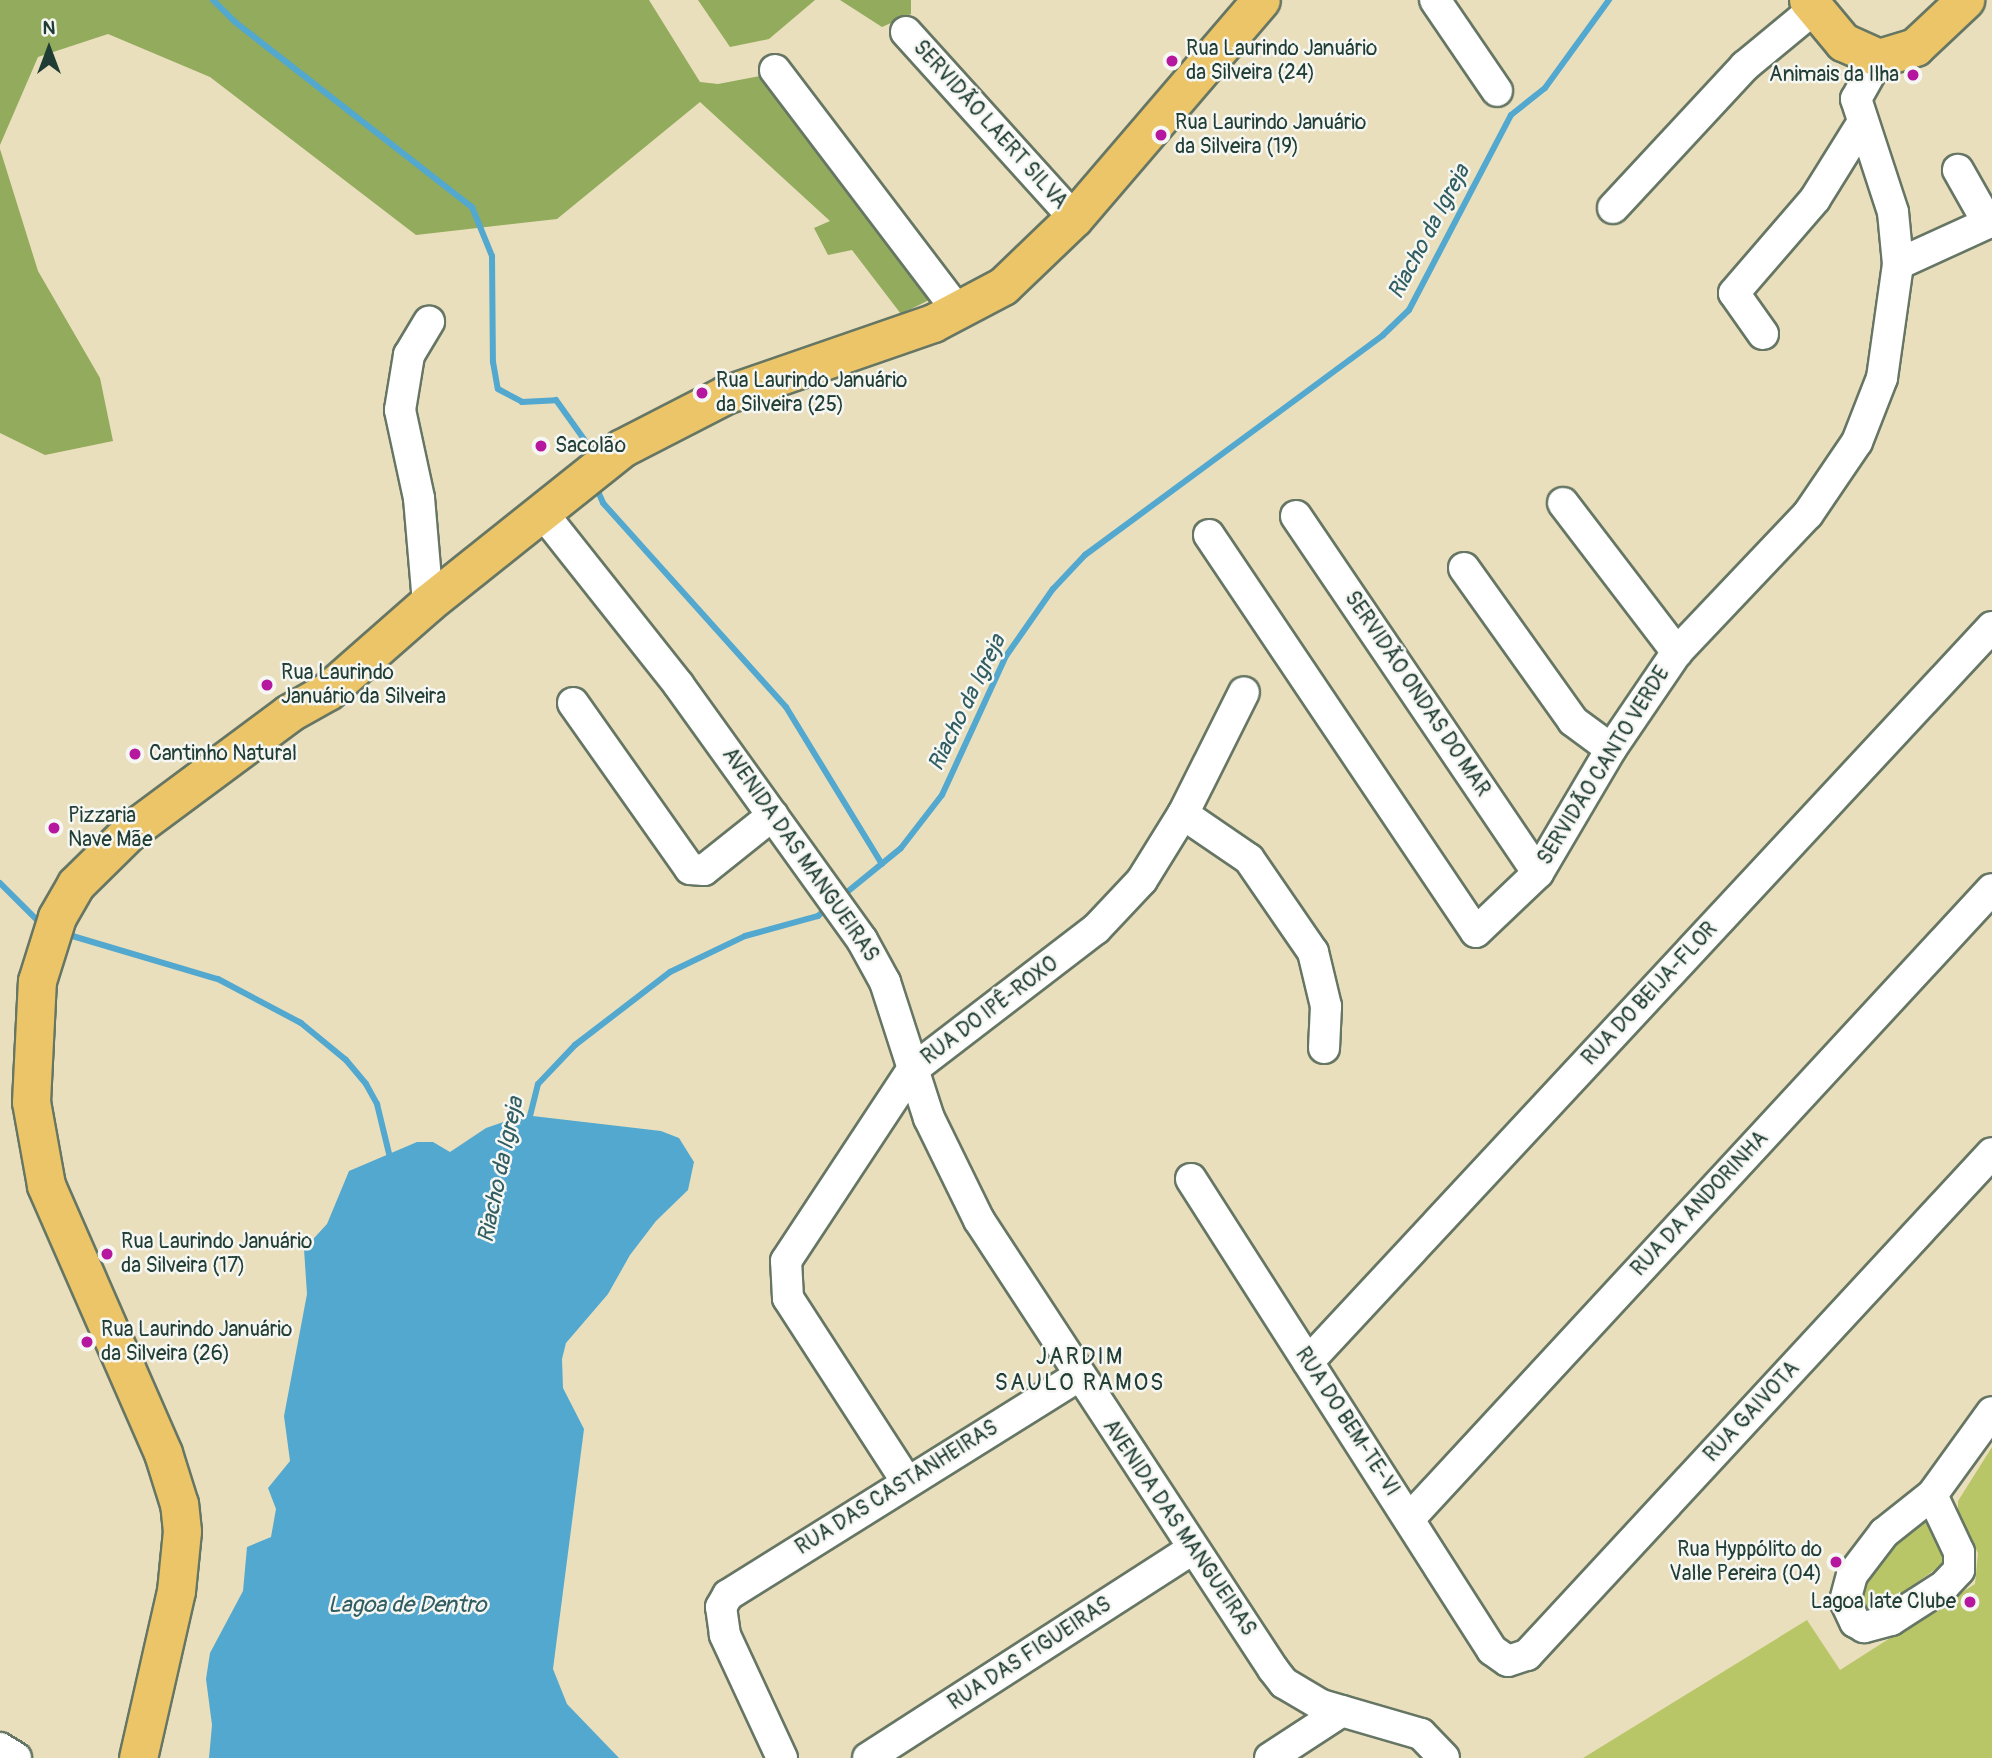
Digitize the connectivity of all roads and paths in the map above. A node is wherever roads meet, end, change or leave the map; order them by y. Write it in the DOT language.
graph roads {
  1 [pos="1261,0"];
  2 [pos="1435,0"];
  3 [pos="1965,0"];
  4 [pos="1811,5"];
  5 [pos="905,32"];
  6 [pos="1879,58"];
  7 [pos="775,70"];
  8 [pos="1497,90"];
  9 [pos="1861,125"];
  10 [pos="1958,170"];
  11 [pos="1614,208"];
  12 [pos="1074,218"];
  13 [pos="1898,264"];
  14 [pos="959,312"];
  15 [pos="429,322"];
  16 [pos="1763,334"];
  17 [pos="1563,503"];
  18 [pos="541,511"];
  19 [pos="1296,516"];
  20 [pos="1209,535"];
  21 [pos="1464,568"];
  22 [pos="428,603"];
  23 [pos="1992,627"];
  24 [pos="1677,652"];
  25 [pos="1244,692"];
  26 [pos="573,703"];
  27 [pos="1611,749"];
  28 [pos="1183,814"];
  29 [pos="773,815"];
  30 [pos="1538,873"];
  31 [pos="1992,889"];
  32 [pos="1324,1048"];
  33 [pos="912,1070"];
  34 [pos="1992,1153"];
  35 [pos="1191,1179"];
  36 [pos="1308,1362"];
  37 [pos="1079,1376"];
  38 [pos="1992,1412"];
  39 [pos="907,1482"];
  40 [pos="1932,1495"];
  41 [pos="1409,1519"];
  42 [pos="1192,1549"];
  43 [pos="1508,1661"];
  44 [pos="1342,1711"];
  45 [pos="0,1748"];
  46 [pos="16,1758"];
  47 [pos="138,1758"];
  48 [pos="782,1758"];
  49 [pos="868,1758"];
  50 [pos="1270,1758"];
  51 [pos="1444,1758"];
  1 -- 12 [label="main road"];
  2 -- 8 [label="street"];
  3 -- 6 [label="main road"];
  4 -- 6 [label="main road"];
  4 -- 11 [label="street"];
  5 -- 12 [label="street, SERVIDÃO LAERT SILVA"];
  6 -- 9 [label="street, SERVIDÃO CANTO VERDE"];
  7 -- 14 [label="street"];
  9 -- 13 [label="street, SERVIDÃO CANTO VERDE"];
  9 -- 16 [label="street"];
  10 -- 13 [label="street"];
  12 -- 14 [label="main road"];
  13 -- 24 [label="street, SERVIDÃO CANTO VERDE"];
  14 -- 18 [label="main road"];
  15 -- 22 [label="street"];
  17 -- 24 [label="street"];
  18 -- 22 [label="main road"];
  18 -- 29 [label="street, AVENIDA DAS MANGUEIRAS"];
  19 -- 30 [label="street, SERVIDÃO ONDAS DO MAR"];
  20 -- 30 [label="street, SERVIDÃO CANTO VERDE"];
  21 -- 27 [label="street"];
  22 -- 47 [label="main road"];
  23 -- 36 [label="street, RUA DO BEIJA-FLOR"];
  24 -- 27 [label="street, SERVIDÃO CANTO VERDE"];
  25 -- 28 [label="street, RUA DO IPÊ-ROXO"];
  26 -- 29 [label="street"];
  27 -- 30 [label="street, SERVIDÃO CANTO VERDE"];
  28 -- 32 [label="street"];
  28 -- 33 [label="street, RUA DO IPÊ-ROXO"];
  29 -- 33 [label="street, AVENIDA DAS MANGUEIRAS"];
  31 -- 41 [label="street, RUA DA ANDORINHA"];
  33 -- 37 [label="street, AVENIDA DAS MANGUEIRAS"];
  33 -- 39 [label="street, RUA DO IPÊ-ROXO"];
  34 -- 43 [label="street, RUA GAIVOTA"];
  35 -- 36 [label="street, RUA DO BEM-TE-VI"];
  36 -- 41 [label="street, RUA DO BEM-TE-VI"];
  37 -- 39 [label="street, RUA DAS CASTANHEIRAS"];
  37 -- 42 [label="street, AVENIDA DAS MANGUEIRAS"];
  38 -- 40 [label="street"];
  39 -- 48 [label="street, RUA DAS CASTANHEIRAS"];
  41 -- 43 [label="street, RUA DO BEM-TE-VI"];
  42 -- 44 [label="street, AVENIDA DAS MANGUEIRAS"];
  42 -- 49 [label="street, RUA DAS FIGUEIRAS"];
  44 -- 50 [label="street"];
  44 -- 51 [label="street, AVENIDA DAS MANGUEIRAS"];
  45 -- 46 [label="street"];
}
